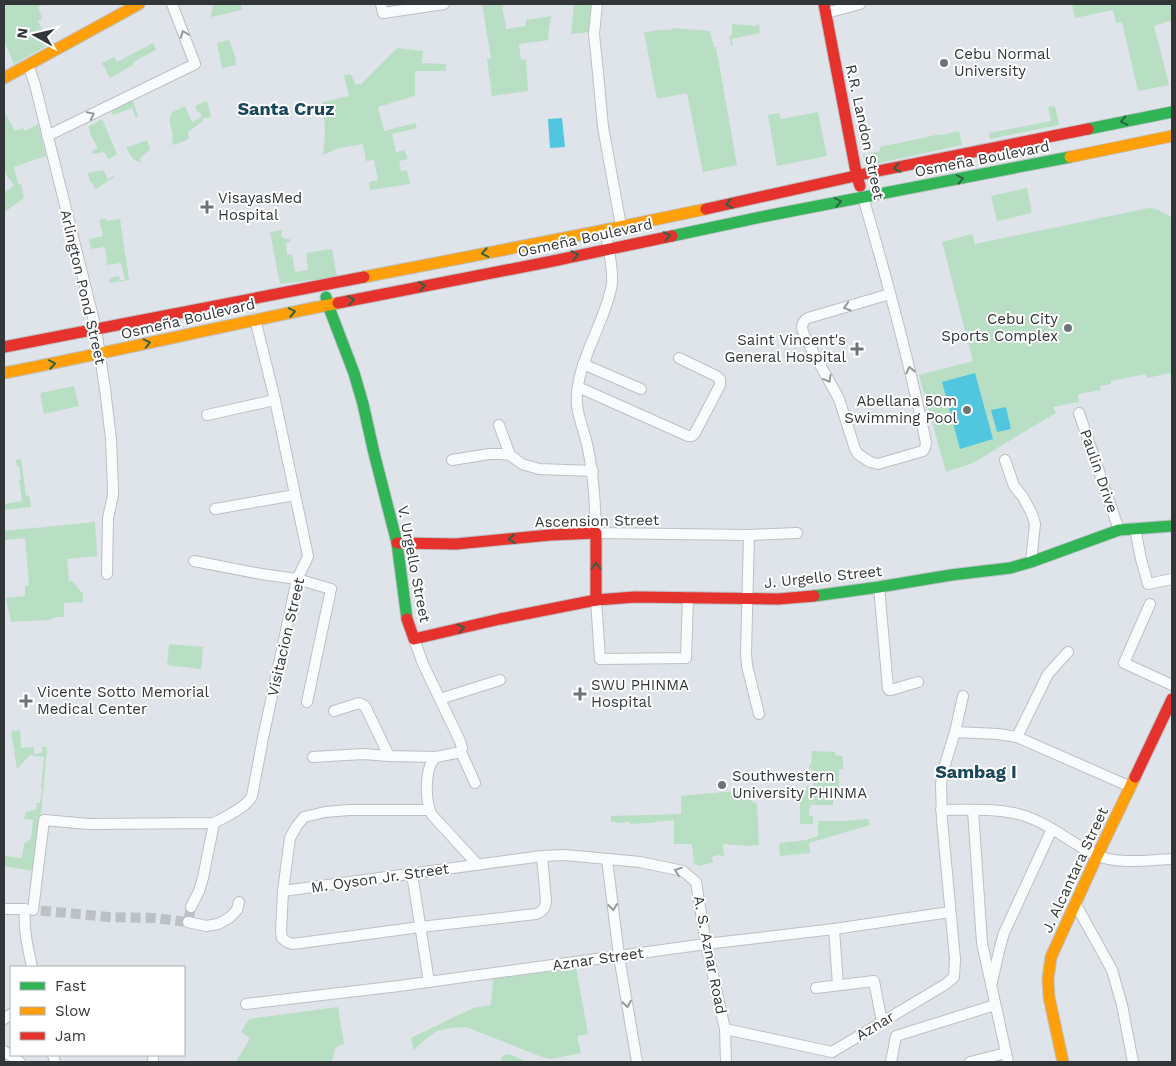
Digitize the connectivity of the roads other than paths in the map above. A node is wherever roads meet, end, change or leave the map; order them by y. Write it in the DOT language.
graph roads {
  1 [pos="139,4"];
  2 [pos="172,4"];
  3 [pos="381,4"];
  4 [pos="444,4"];
  5 [pos="597,4"];
  6 [pos="860,4"];
  7 [pos="825,8"];
  8 [pos="28,64"];
  9 [pos="4,78"];
  10 [pos="1172,112"];
  11 [pos="47,136"];
  12 [pos="1172,136"];
  13 [pos="856,177"];
  14 [pos="864,197"];
  15 [pos="621,226"];
  16 [pos="605,230"];
  17 [pos="609,248"];
  18 [pos="324,284"];
  19 [pos="890,294"];
  20 [pos="328,305"];
  21 [pos="255,319"];
  22 [pos="96,329"];
  23 [pos="4,346"];
  24 [pos="99,354"];
  25 [pos="679,358"];
  26 [pos="583,364"];
  27 [pos="4,373"];
  28 [pos="578,387"];
  29 [pos="641,389"];
  30 [pos="275,400"];
  31 [pos="1079,413"];
  32 [pos="207,415"];
  33 [pos="499,425"];
  34 [pos="510,455"];
  35 [pos="452,460"];
  36 [pos="1005,460"];
  37 [pos="593,471"];
  38 [pos="295,495"];
  39 [pos="215,508"];
  40 [pos="1172,526"];
  41 [pos="1135,528"];
  42 [pos="1119,530"];
  43 [pos="596,533"];
  44 [pos="797,533"];
  45 [pos="749,535"];
  46 [pos="398,543"];
  47 [pos="194,561"];
  48 [pos="1031,562"];
  49 [pos="106,574"];
  50 [pos="296,579"];
  51 [pos="1172,579"];
  52 [pos="880,587"];
  53 [pos="688,597"];
  54 [pos="748,599"];
  55 [pos="596,600"];
  56 [pos="1150,604"];
  57 [pos="414,639"];
  58 [pos="1068,652"];
  59 [pos="500,680"];
  60 [pos="918,682"];
  61 [pos="1172,685"];
  62 [pos="963,696"];
  63 [pos="440,699"];
  64 [pos="1172,699"];
  65 [pos="308,702"];
  66 [pos="334,711"];
  67 [pos="759,714"];
  68 [pos="955,732"];
  69 [pos="1016,738"];
  70 [pos="461,752"];
  71 [pos="389,756"];
  72 [pos="313,757"];
  73 [pos="436,757"];
  74 [pos="475,783"];
  75 [pos="1131,787"];
  76 [pos="430,810"];
  77 [pos="941,810"];
  78 [pos="972,810"];
  79 [pos="214,823"];
  80 [pos="1052,829"];
  81 [pos="542,856"];
  82 [pos="1097,856"];
  83 [pos="608,858"];
  84 [pos="1172,859"];
  85 [pos="478,865"];
  86 [pos="412,874"];
  87 [pos="283,891"];
  88 [pos="239,902"];
  89 [pos="1075,903"];
  90 [pos="192,907"];
  91 [pos="4,908"];
  92 [pos="29,910"];
  93 [pos="950,912"];
  94 [pos="188,922"];
  95 [pos="420,926"];
  96 [pos="834,928"];
  97 [pos="706,944"];
  98 [pos="619,956"];
  99 [pos="32,966"];
  100 [pos="429,982"];
  101 [pos="838,985"];
  102 [pos="991,986"];
  103 [pos="816,988"];
  104 [pos="246,1004"];
  105 [pos="995,1005"];
  106 [pos="882,1022"];
  107 [pos="725,1029"];
  108 [pos="1007,1058"];
  109 [pos="637,1062"];
  110 [pos="726,1062"];
  111 [pos="891,1062"];
  112 [pos="970,1062"];
  113 [pos="1063,1062"];
  114 [pos="1132,1062"];
  1 -- 8 [label="main road"];
  11 -- 2 [label="street, one-way"];
  3 -- 4 [label="street"];
  5 -- 15 [label="street"];
  6 -- 7 [label="street"];
  7 -- 13 [label="main road, R.R. Landon Street"];
  8 -- 9 [label="main road"];
  8 -- 11 [label="street, Arlington Pond Street"];
  10 -- 13 [label="main road, Osmeña Boulevard, one-way"];
  11 -- 22 [label="street, Arlington Pond Street"];
  14 -- 12 [label="main road, Osmeña Boulevard, one-way"];
  13 -- 14 [label="main road, R.R. Landon Street"];
  13 -- 15 [label="main road, Osmeña Boulevard, one-way"];
  17 -- 14 [label="main road, Osmeña Boulevard, one-way"];
  14 -- 19 [label="street, R.R. Landon Street"];
  15 -- 16 [label="main road, Osmeña Boulevard"];
  16 -- 17 [label="street"];
  16 -- 18 [label="main road, Osmeña Boulevard, one-way"];
  20 -- 17 [label="main road, Osmeña Boulevard, one-way"];
  17 -- 26 [label="street"];
  18 -- 20 [label="main road, V. Urgello Street"];
  18 -- 22 [label="main road, Osmeña Boulevard"];
  19 -- 19 [label="street, R.R. Landon Street, one-way"];
  21 -- 20 [label="main road, Osmeña Boulevard, one-way"];
  20 -- 46 [label="main road, V. Urgello Street"];
  24 -- 21 [label="main road, Osmeña Boulevard, one-way"];
  21 -- 30 [label="street, Visitacion Street"];
  22 -- 23 [label="main road, Osmeña Boulevard"];
  22 -- 24 [label="street, Arlington Pond Street"];
  27 -- 24 [label="main road, Osmeña Boulevard, one-way"];
  24 -- 49 [label="street, Arlington Pond Street"];
  25 -- 28 [label="street"];
  26 -- 28 [label="street"];
  26 -- 29 [label="street"];
  28 -- 37 [label="street"];
  30 -- 32 [label="street"];
  30 -- 38 [label="street, Visitacion Street"];
  31 -- 42 [label="street, Paulin Drive"];
  33 -- 34 [label="street"];
  34 -- 35 [label="street"];
  34 -- 37 [label="street"];
  36 -- 48 [label="street"];
  37 -- 43 [label="street"];
  38 -- 39 [label="street"];
  38 -- 50 [label="street, Visitacion Street"];
  40 -- 41 [label="main road, J. Urgello Street"];
  41 -- 42 [label="main road, J. Urgello Street"];
  41 -- 51 [label="street"];
  42 -- 48 [label="main road, J. Urgello Street"];
  43 -- 45 [label="street, Ascension Street"];
  43 -- 46 [label="main road, Ascension Street, one-way"];
  55 -- 43 [label="main road, one-way"];
  44 -- 45 [label="street, Ascension Street"];
  45 -- 54 [label="street"];
  46 -- 57 [label="main road, V. Urgello Street"];
  47 -- 50 [label="street"];
  48 -- 52 [label="main road, J. Urgello Street"];
  50 -- 65 [label="street"];
  50 -- 79 [label="street, Visitacion Street"];
  52 -- 54 [label="main road, J. Urgello Street"];
  52 -- 60 [label="street"];
  53 -- 54 [label="main road, J. Urgello Street"];
  53 -- 55 [label="main road, J. Urgello Street"];
  53 -- 55 [label="street"];
  54 -- 67 [label="street"];
  57 -- 55 [label="main road, J. Urgello Street, one-way"];
  56 -- 61 [label="street"];
  57 -- 63 [label="street, V. Urgello Street"];
  58 -- 69 [label="street"];
  59 -- 63 [label="street"];
  62 -- 68 [label="street"];
  63 -- 70 [label="street, V. Urgello Street"];
  64 -- 75 [label="main road, J. Alcantara Street"];
  66 -- 71 [label="street"];
  68 -- 69 [label="street"];
  68 -- 77 [label="street"];
  69 -- 75 [label="street"];
  70 -- 73 [label="street"];
  70 -- 74 [label="street, V. Urgello Street"];
  71 -- 72 [label="street"];
  71 -- 73 [label="street"];
  73 -- 76 [label="street"];
  75 -- 82 [label="main road, J. Alcantara Street"];
  76 -- 85 [label="street"];
  76 -- 87 [label="street"];
  77 -- 78 [label="street"];
  77 -- 93 [label="street"];
  78 -- 80 [label="street"];
  78 -- 102 [label="street"];
  79 -- 90 [label="street"];
  79 -- 92 [label="street"];
  80 -- 82 [label="street"];
  80 -- 102 [label="street"];
  81 -- 83 [label="street, A. S. Aznar Road"];
  81 -- 85 [label="street, M. Oyson Jr. Street"];
  81 -- 95 [label="street"];
  82 -- 84 [label="street"];
  82 -- 89 [label="main road, J. Alcantara Street"];
  97 -- 83 [label="street, A. S. Aznar Road, one-way"];
  83 -- 98 [label="street, one-way"];
  85 -- 86 [label="street, M. Oyson Jr. Street"];
  86 -- 87 [label="street, M. Oyson Jr. Street"];
  86 -- 95 [label="street"];
  87 -- 95 [label="street"];
  88 -- 94 [label="street"];
  89 -- 113 [label="main road, J. Alcantara Street"];
  89 -- 114 [label="street"];
  91 -- 92 [label="street"];
  92 -- 99 [label="street"];
  93 -- 96 [label="street, Aznar Street"];
  93 -- 106 [label="street, Aznar"];
  95 -- 100 [label="street"];
  96 -- 97 [label="street, Aznar Street"];
  96 -- 101 [label="street"];
  97 -- 98 [label="street, Aznar Street"];
  97 -- 107 [label="street, A. S. Aznar Road"];
  98 -- 100 [label="street, Aznar Street"];
  98 -- 109 [label="street, one-way"];
  100 -- 104 [label="street, Aznar Street"];
  101 -- 103 [label="street"];
  101 -- 106 [label="street"];
  102 -- 105 [label="street"];
  105 -- 108 [label="street"];
  105 -- 111 [label="street"];
  106 -- 107 [label="street, Aznar"];
  107 -- 110 [label="street, A. S. Aznar Road"];
  108 -- 112 [label="street"];
}
